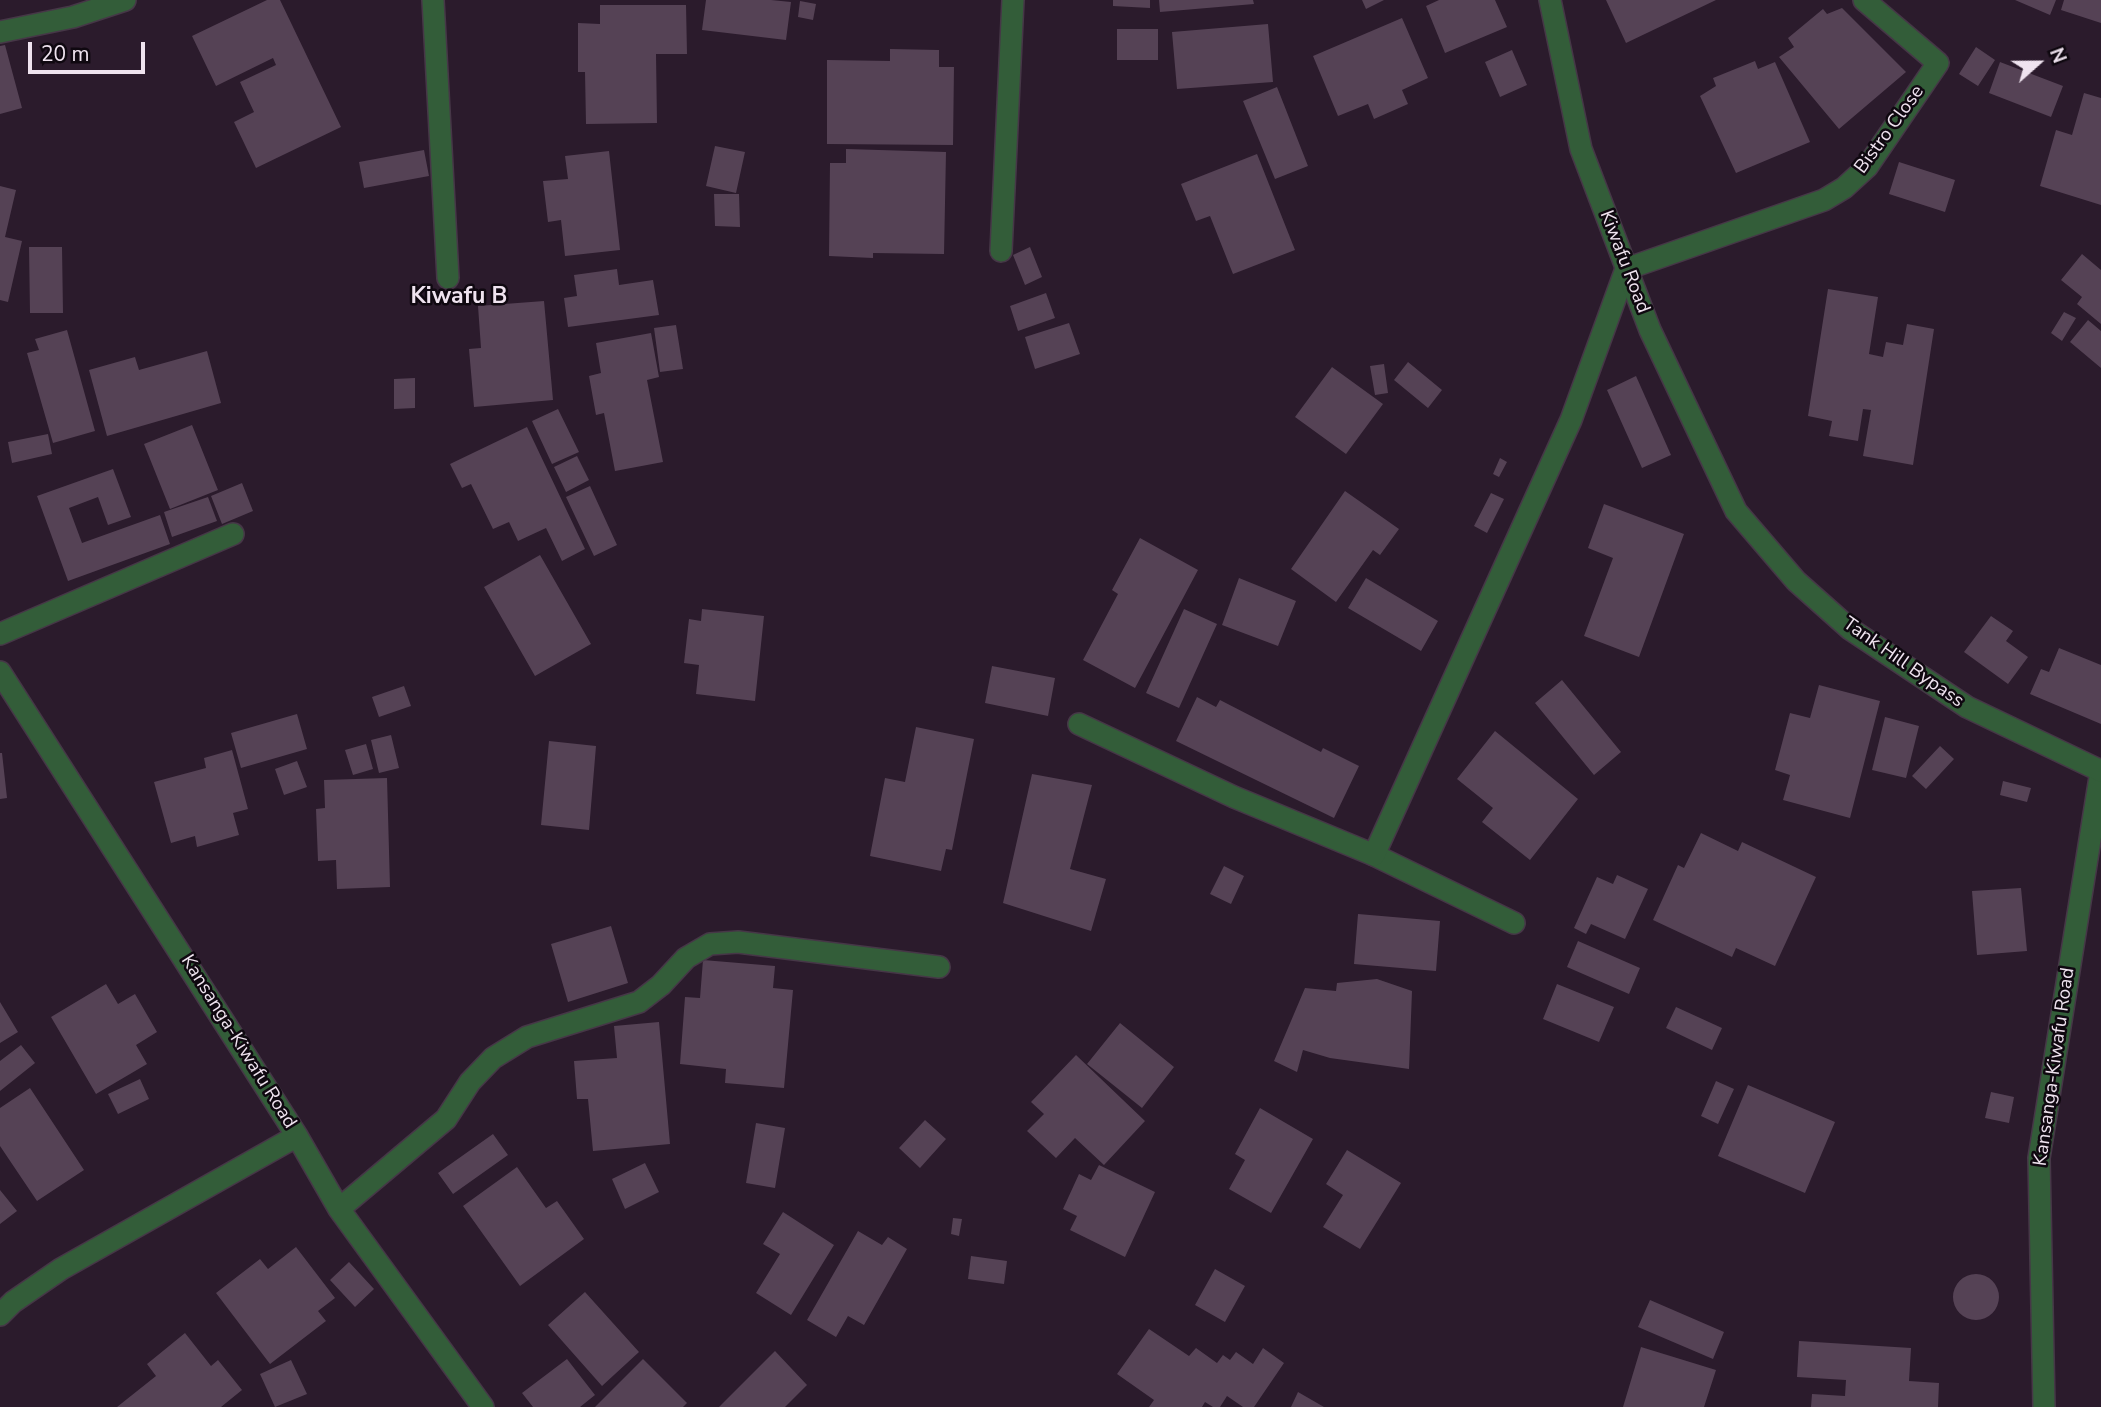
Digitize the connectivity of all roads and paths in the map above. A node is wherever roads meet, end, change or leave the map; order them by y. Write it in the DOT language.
graph roads {
  1 [pos="125,0"];
  2 [pos="433,0"];
  3 [pos="1013,0"];
  4 [pos="1550,0"];
  5 [pos="1864,0"];
  6 [pos="0,32"];
  7 [pos="1001,251"];
  8 [pos="1626,269"];
  9 [pos="448,278"];
  10 [pos="1736,511"];
  11 [pos="233,534"];
  12 [pos="0,634"];
  13 [pos="0,672"];
  14 [pos="1079,724"];
  15 [pos="2101,771"];
  16 [pos="1374,855"];
  17 [pos="1514,923"];
  18 [pos="939,967"];
  19 [pos="297,1136"];
  20 [pos="339,1209"];
  21 [pos="0,1315"];
  22 [pos="483,1407"];
  23 [pos="2044,1407"];
  1 -- 6 [label="street"];
  2 -- 9 [label="street"];
  3 -- 7 [label="street"];
  4 -- 8 [label="street, Kiwafu Road"];
  5 -- 8 [label="street, Bistro Close"];
  8 -- 10 [label="street, Kiwafu Road"];
  8 -- 16 [label="street"];
  10 -- 15 [label="street, Tank Hill Bypass"];
  11 -- 12 [label="street"];
  13 -- 19 [label="street, Kansanga-Kiwafu Road"];
  14 -- 16 [label="street"];
  15 -- 23 [label="street, Kansanga-Kiwafu Road"];
  16 -- 17 [label="street"];
  18 -- 20 [label="street"];
  19 -- 20 [label="street, Kansanga-Kiwafu Road"];
  19 -- 21 [label="street"];
  20 -- 22 [label="street, Kansanga-Kiwafu Road"];
}
